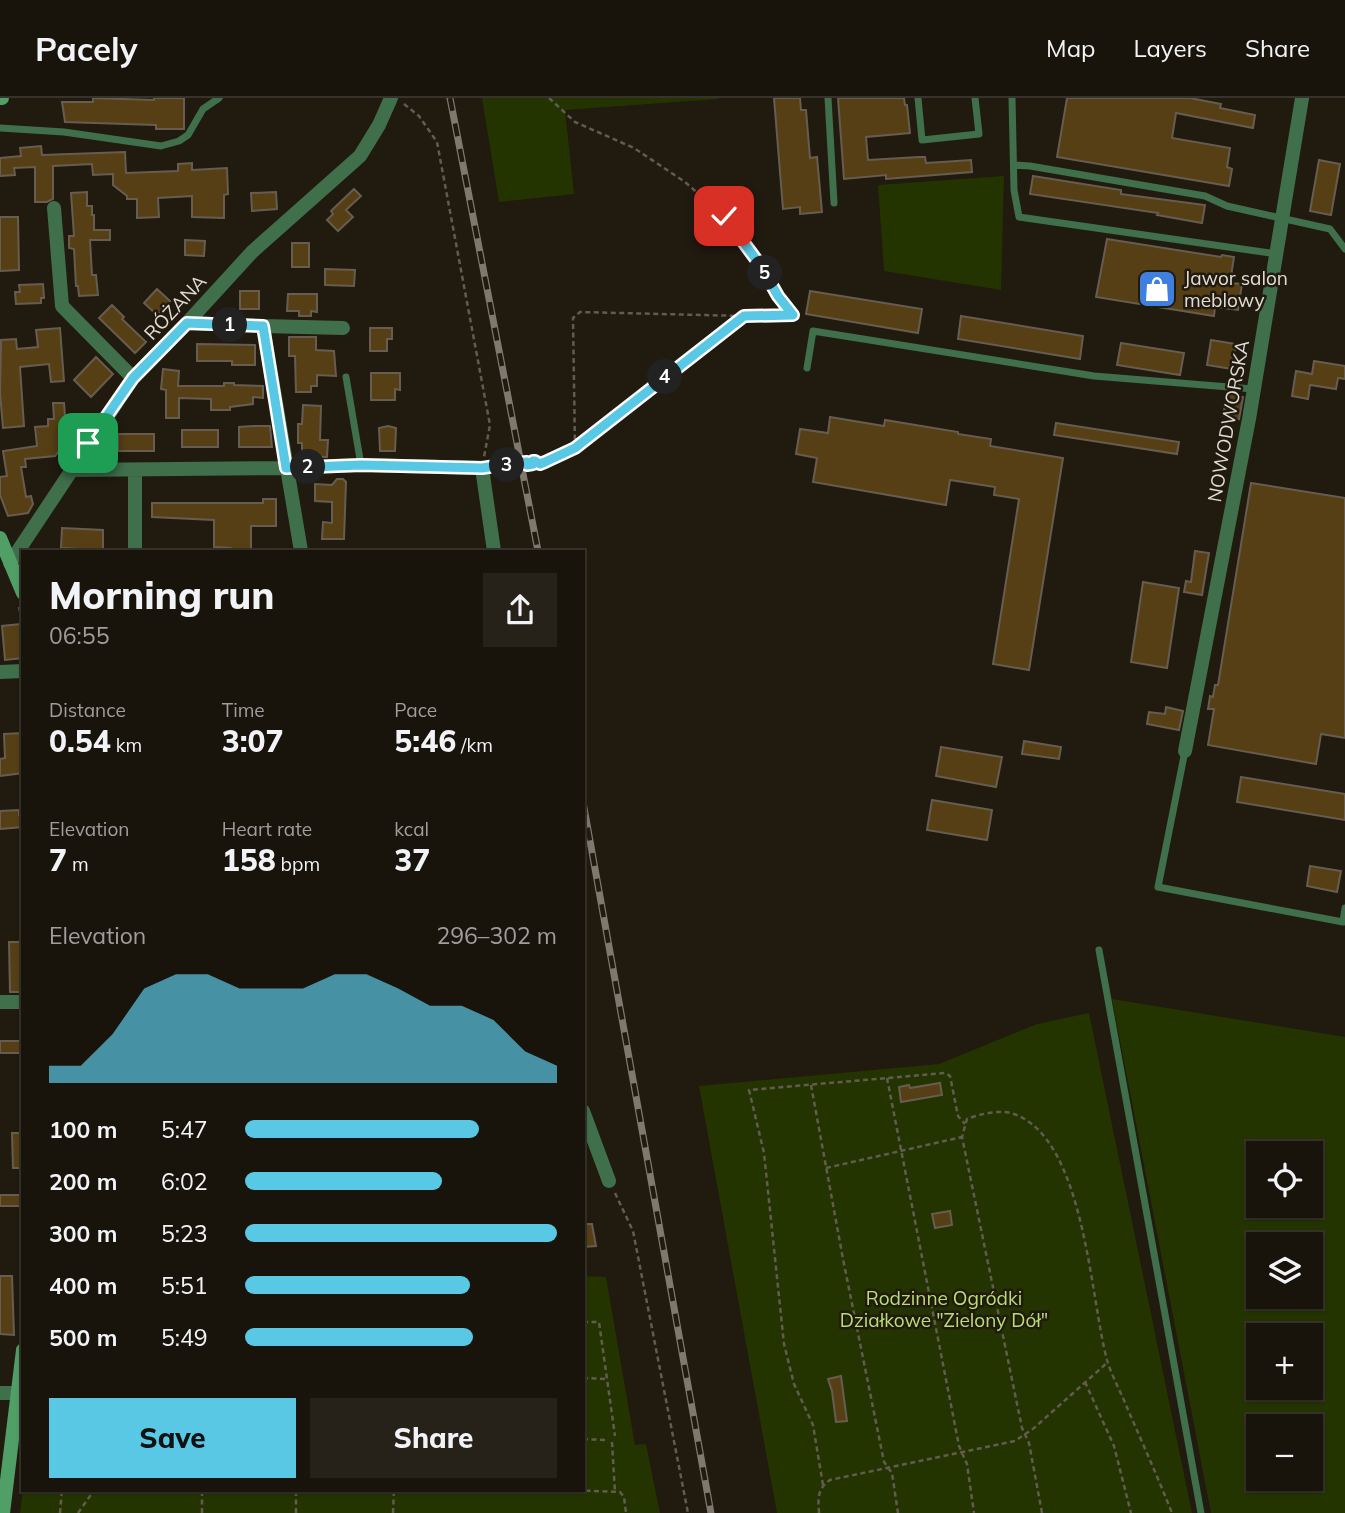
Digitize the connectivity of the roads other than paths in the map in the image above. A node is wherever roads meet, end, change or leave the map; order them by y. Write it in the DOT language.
graph roads {
  1 [pos="219,98"];
  2 [pos="393,98"];
  3 [pos="828,98"];
  4 [pos="918,98"];
  5 [pos="975,98"];
  6 [pos="1012,98"];
  7 [pos="1302,98"];
  8 [pos="0,128"];
  9 [pos="1014,165"];
  10 [pos="834,203"];
  11 [pos="54,208"];
  12 [pos="1284,219"];
  13 [pos="1345,248"];
  14 [pos="1277,254"];
  15 [pos="187,323"];
  16 [pos="263,326"];
  17 [pos="343,328"];
  18 [pos="807,368"];
  19 [pos="346,377"];
  20 [pos="133,378"];
  21 [pos="1254,389"];
  22 [pos="361,465"];
  23 [pos="286,468"];
  24 [pos="72,470"];
  25 [pos="135,470"];
  26 [pos="0,538"];
  27 [pos="135,550"];
  28 [pos="301,550"];
  29 [pos="495,550"];
  30 [pos="10,563"];
  31 [pos="21,588"];
  32 [pos="21,671"];
  33 [pos="0,672"];
  34 [pos="1185,751"];
  35 [pos="1345,908"];
  36 [pos="1099,950"];
  37 [pos="0,1002"];
  38 [pos="21,1002"];
  39 [pos="585,1116"];
  40 [pos="609,1181"];
  41 [pos="21,1364"];
  42 [pos="0,1393"];
  43 [pos="17,1393"];
  44 [pos="3,1513"];
  45 [pos="1201,1513"];
  1 -- 8 [label="lane"];
  2 -- 15 [label="street, RÓŻANA"];
  3 -- 10 [label="lane"];
  4 -- 5 [label="lane"];
  6 -- 9 [label="lane"];
  7 -- 12 [label="street, NOWODWORSKA"];
  9 -- 12 [label="lane"];
  9 -- 14 [label="lane"];
  11 -- 20 [label="street"];
  12 -- 13 [label="lane"];
  12 -- 14 [label="street, NOWODWORSKA"];
  14 -- 21 [label="street, NOWODWORSKA"];
  15 -- 16 [label="street"];
  15 -- 20 [label="street, RÓŻANA"];
  16 -- 17 [label="street"];
  16 -- 23 [label="street"];
  18 -- 21 [label="lane"];
  19 -- 22 [label="lane"];
  20 -- 24 [label="street, RÓŻANA"];
  21 -- 34 [label="street, NOWODWORSKA"];
  22 -- 23 [label="street"];
  22 -- 29 [label="street"];
  23 -- 25 [label="street"];
  23 -- 28 [label="street"];
  24 -- 25 [label="street"];
  24 -- 30 [label="street, RÓŻANA"];
  25 -- 27 [label="street"];
  26 -- 30 [label="street"];
  30 -- 31 [label="street"];
  32 -- 33 [label="street"];
  34 -- 35 [label="lane"];
  36 -- 45 [label="lane"];
  37 -- 38 [label="street"];
  39 -- 40 [label="street"];
  41 -- 43 [label="street"];
  42 -- 43 [label="street"];
  43 -- 44 [label="street"];
}
